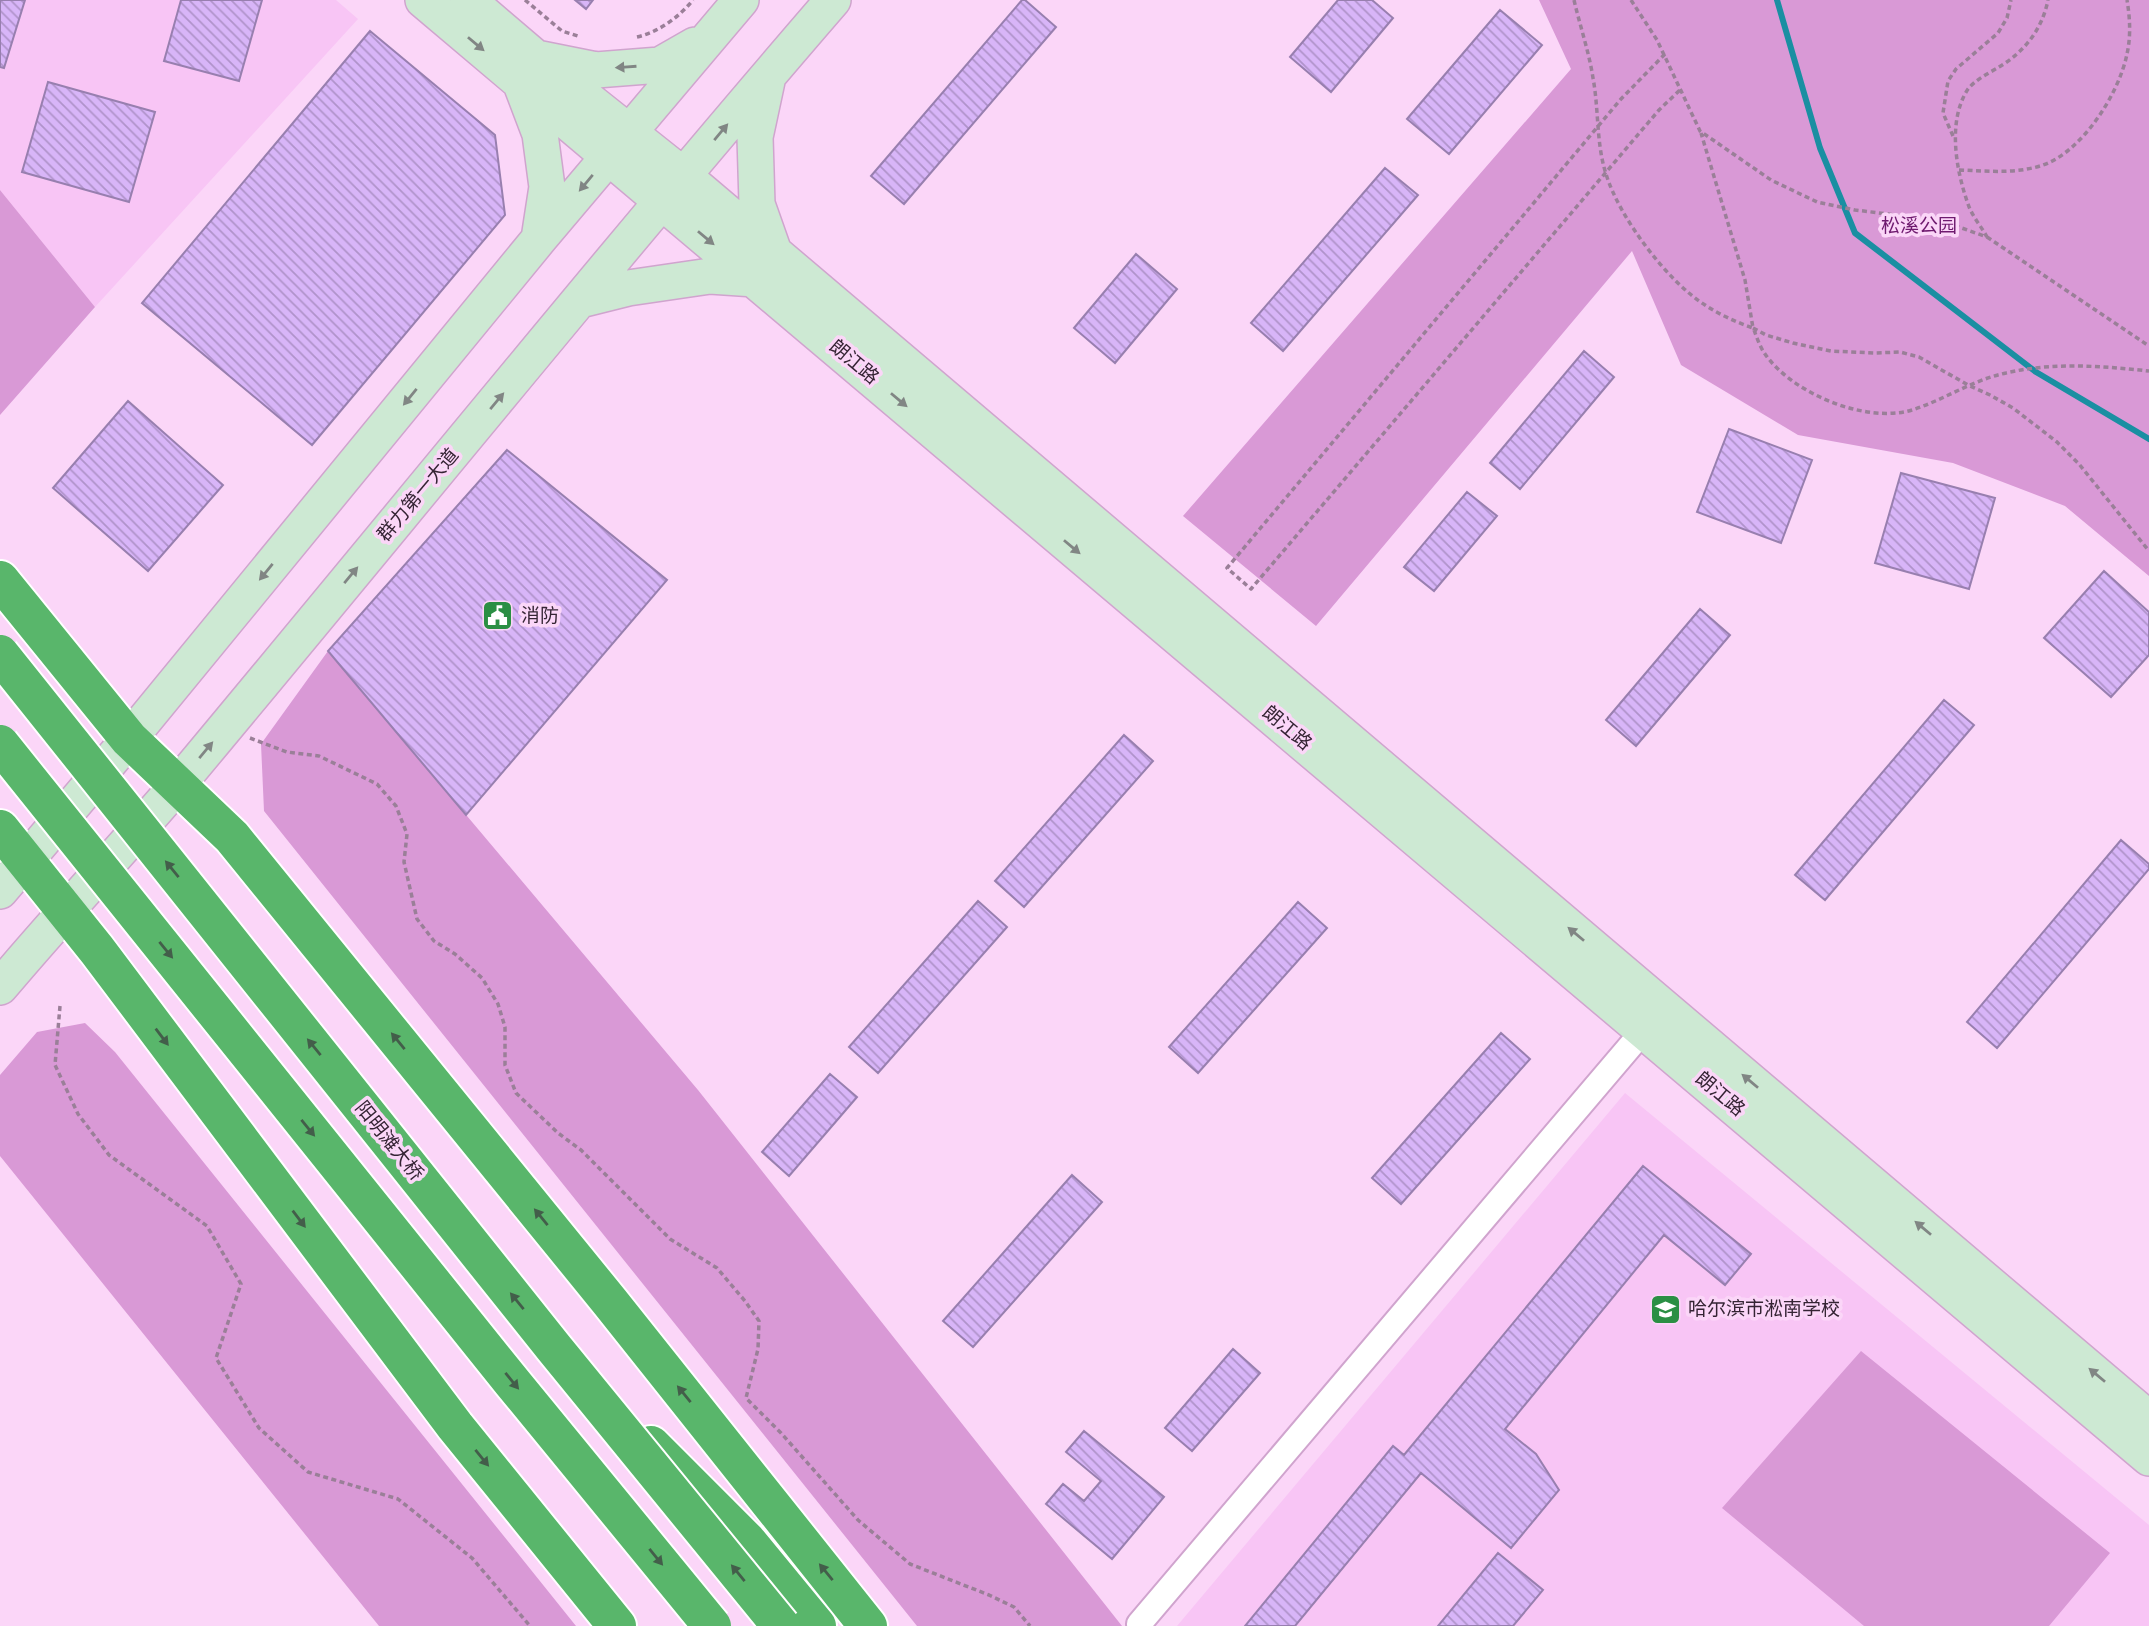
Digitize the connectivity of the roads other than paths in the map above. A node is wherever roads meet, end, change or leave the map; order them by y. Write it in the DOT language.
graph roads {
  1 [pos="424,0"];
  2 [pos="468,0"];
  3 [pos="741,0"];
  4 [pos="833,0"];
  5 [pos="710,36"];
  6 [pos="528,70"];
  7 [pos="768,75"];
  8 [pos="619,144"];
  9 [pos="673,188"];
  10 [pos="540,239"];
  11 [pos="765,267"];
  12 [pos="580,300"];
  13 [pos="0,580"];
  14 [pos="0,654"];
  15 [pos="129,739"];
  16 [pos="0,744"];
  17 [pos="176,786"];
  18 [pos="0,829"];
  19 [pos="26,860"];
  20 [pos="0,891"];
  21 [pos="65,910"];
  22 [pos="0,987"];
  23 [pos="1644,1030"];
  24 [pos="554,1348"];
  25 [pos="2149,1419"];
  26 [pos="2149,1458"];
  27 [pos="1139,1624"];
  28 [pos="617,1626"];
  29 [pos="712,1626"];
  30 [pos="781,1626"];
  31 [pos="817,1626"];
  32 [pos="868,1626"];
  1 -- 6 [label="main road, 朗江路, one-way"];
  2 -- 6 [label="main road, 朗江路"];
  3 -- 5 [label="main road"];
  4 -- 7 [label="main road, 群力第一大道"];
  5 -- 6 [label="main road, one-way"];
  5 -- 8 [label="main road"];
  6 -- 8 [label="main road, 朗江路"];
  6 -- 10 [label="main road"];
  9 -- 7 [label="main road, 群力第一大道, one-way"];
  7 -- 11 [label="main road"];
  8 -- 9 [label="main road, 朗江路"];
  8 -- 10 [label="main road, one-way"];
  9 -- 11 [label="main road, 朗江路"];
  9 -- 12 [label="main road, 群力第一大道"];
  10 -- 15 [label="main road, one-way"];
  11 -- 12 [label="main road"];
  11 -- 23 [label="main road, 朗江路, one-way"];
  25 -- 11 [label="main road, 朗江路, one-way"];
  17 -- 12 [label="main road, 群力第一大道, one-way"];
  13 -- 15 [label="highway"];
  24 -- 14 [label="highway, 阳明滩大桥, one-way, bridge"];
  15 -- 17 [label="highway"];
  15 -- 19 [label="main road"];
  16 -- 29 [label="highway, one-way, bridge"];
  17 -- 21 [label="main road, 群力第一大道"];
  32 -- 17 [label="highway, one-way"];
  18 -- 19 [label="highway"];
  19 -- 20 [label="main road"];
  19 -- 21 [label="highway"];
  21 -- 22 [label="main road, 群力第一大道"];
  21 -- 28 [label="highway, one-way"];
  23 -- 26 [label="main road, 朗江路"];
  23 -- 27 [label="street"];
  30 -- 24 [label="highway, 阳明滩大桥, one-way, bridge"];
  24 -- 31 [label="highway, bridge"];
}
